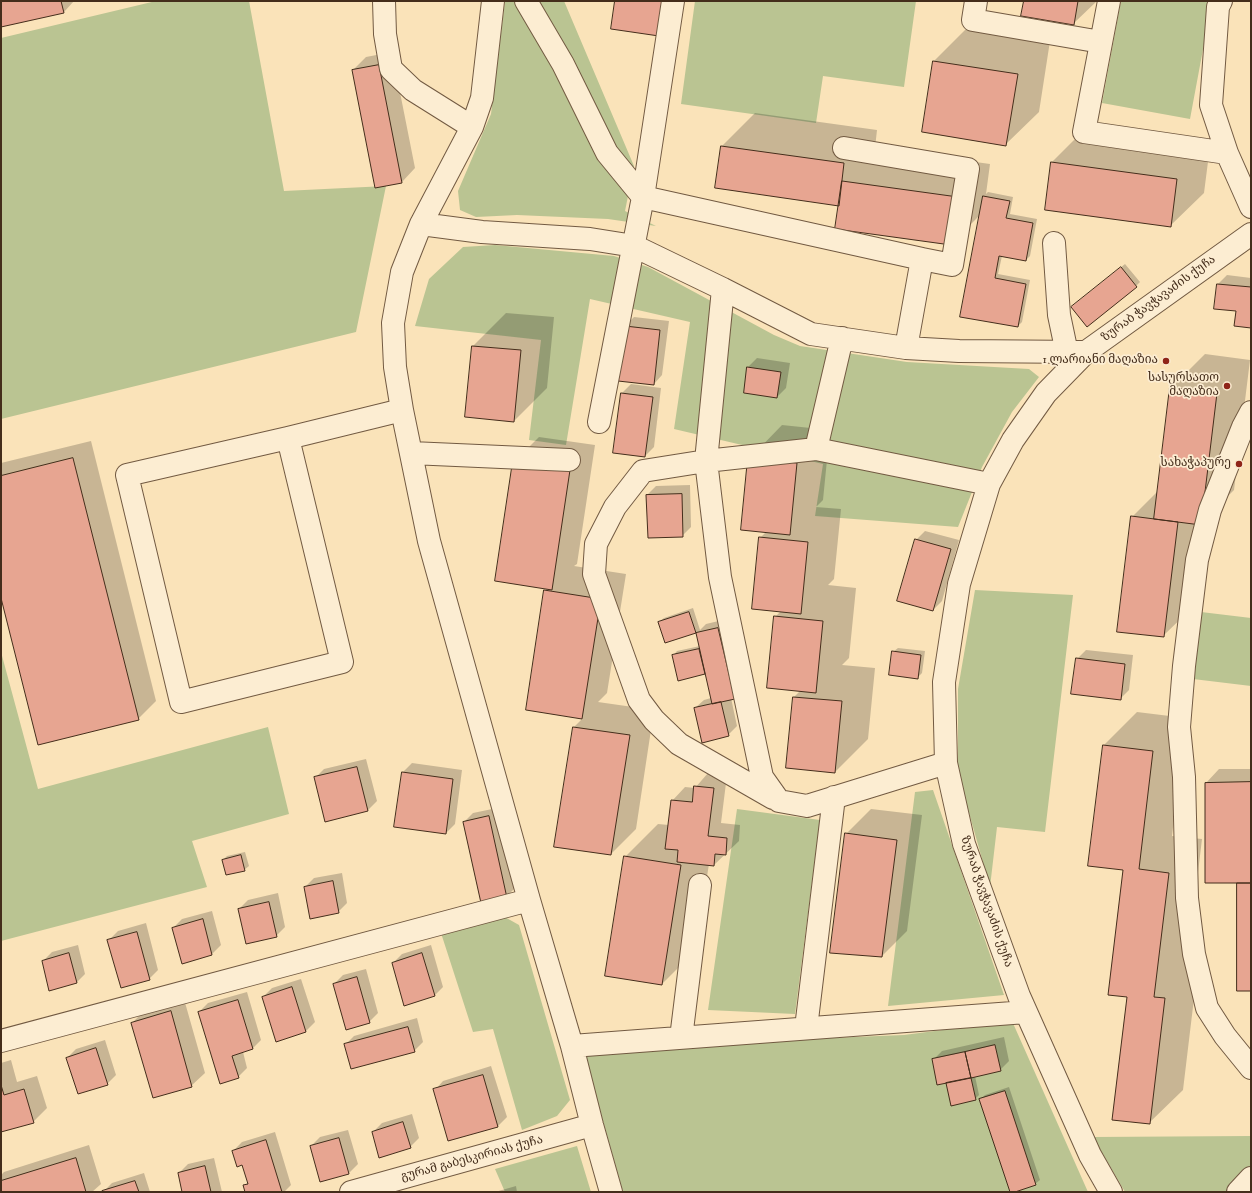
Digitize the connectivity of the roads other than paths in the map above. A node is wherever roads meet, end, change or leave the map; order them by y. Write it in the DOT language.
graph roads {
  1 [pos="384,1"];
  2 [pos="493,1"];
  3 [pos="526,1"];
  4 [pos="673,1"];
  5 [pos="976,1"];
  6 [pos="1108,1"];
  7 [pos="1221,1"];
  8 [pos="1101,42"];
  9 [pos="472,127"];
  10 [pos="844,148"];
  11 [pos="1227,153"];
  12 [pos="644,198"];
  13 [pos="1251,207"];
  14 [pos="421,224"];
  15 [pos="1251,234"];
  16 [pos="1054,243"];
  17 [pos="634,246"];
  18 [pos="922,259"];
  19 [pos="723,289"];
  20 [pos="842,338"];
  21 [pos="906,348"];
  22 [pos="1076,352"];
  23 [pos="402,410"];
  24 [pos="1251,412"];
  25 [pos="600,422"];
  26 [pos="288,438"];
  27 [pos="816,449"];
  28 [pos="411,453"];
  29 [pos="569,460"];
  30 [pos="706,461"];
  31 [pos="989,484"];
  32 [pos="946,763"];
  33 [pos="834,797"];
  34 [pos="779,801"];
  35 [pos="700,885"];
  36 [pos="529,900"];
  37 [pos="1026,1012"];
  38 [pos="806,1028"];
  39 [pos="681,1038"];
  40 [pos="1,1040"];
  41 [pos="572,1046"];
  42 [pos="1251,1068"];
  43 [pos="592,1125"];
  44 [pos="1251,1178"];
  45 [pos="351,1192"];
  46 [pos="611,1192"];
  47 [pos="1111,1192"];
  48 [pos="1238,1192"];
  1 -- 9 [label="street"];
  2 -- 9 [label="street"];
  3 -- 12 [label="street"];
  4 -- 12 [label="street"];
  5 -- 8 [label="street"];
  6 -- 8 [label="street"];
  7 -- 11 [label="street"];
  8 -- 11 [label="street"];
  9 -- 14 [label="street"];
  10 -- 18 [label="street"];
  11 -- 13 [label="street"];
  12 -- 17 [label="street"];
  12 -- 18 [label="street"];
  14 -- 17 [label="street"];
  14 -- 23 [label="street"];
  15 -- 22 [label="street, ზურაბ ჭავჭავაძის ქუჩა"];
  16 -- 22 [label="street"];
  17 -- 19 [label="street"];
  17 -- 25 [label="street"];
  18 -- 21 [label="street"];
  19 -- 20 [label="street"];
  19 -- 30 [label="street"];
  20 -- 21 [label="street"];
  20 -- 27 [label="street"];
  21 -- 22 [label="street"];
  22 -- 31 [label="street, ზურაბ ჭავჭავაძის ქუჩა"];
  23 -- 26 [label="street"];
  23 -- 28 [label="street"];
  24 -- 42 [label="street"];
  26 -- 26 [label="street"];
  27 -- 30 [label="street"];
  27 -- 31 [label="street"];
  28 -- 29 [label="street"];
  28 -- 36 [label="street"];
  30 -- 34 [label="street"];
  30 -- 34 [label="street"];
  31 -- 32 [label="street, ზურაბ ჭავჭავაძის ქუჩა"];
  32 -- 33 [label="street"];
  32 -- 37 [label="street, ზურაბ ჭავჭავაძის ქუჩა"];
  33 -- 34 [label="street"];
  33 -- 38 [label="street"];
  35 -- 39 [label="street"];
  36 -- 40 [label="street"];
  36 -- 41 [label="street"];
  37 -- 38 [label="street"];
  37 -- 47 [label="street, ზურაბ ჭავჭავაძის ქუჩა"];
  38 -- 39 [label="street"];
  39 -- 41 [label="street"];
  41 -- 43 [label="street"];
  43 -- 45 [label="street, გურამ გაბესკირიას ქუჩა"];
  43 -- 46 [label="street"];
  44 -- 48 [label="street"];
}
